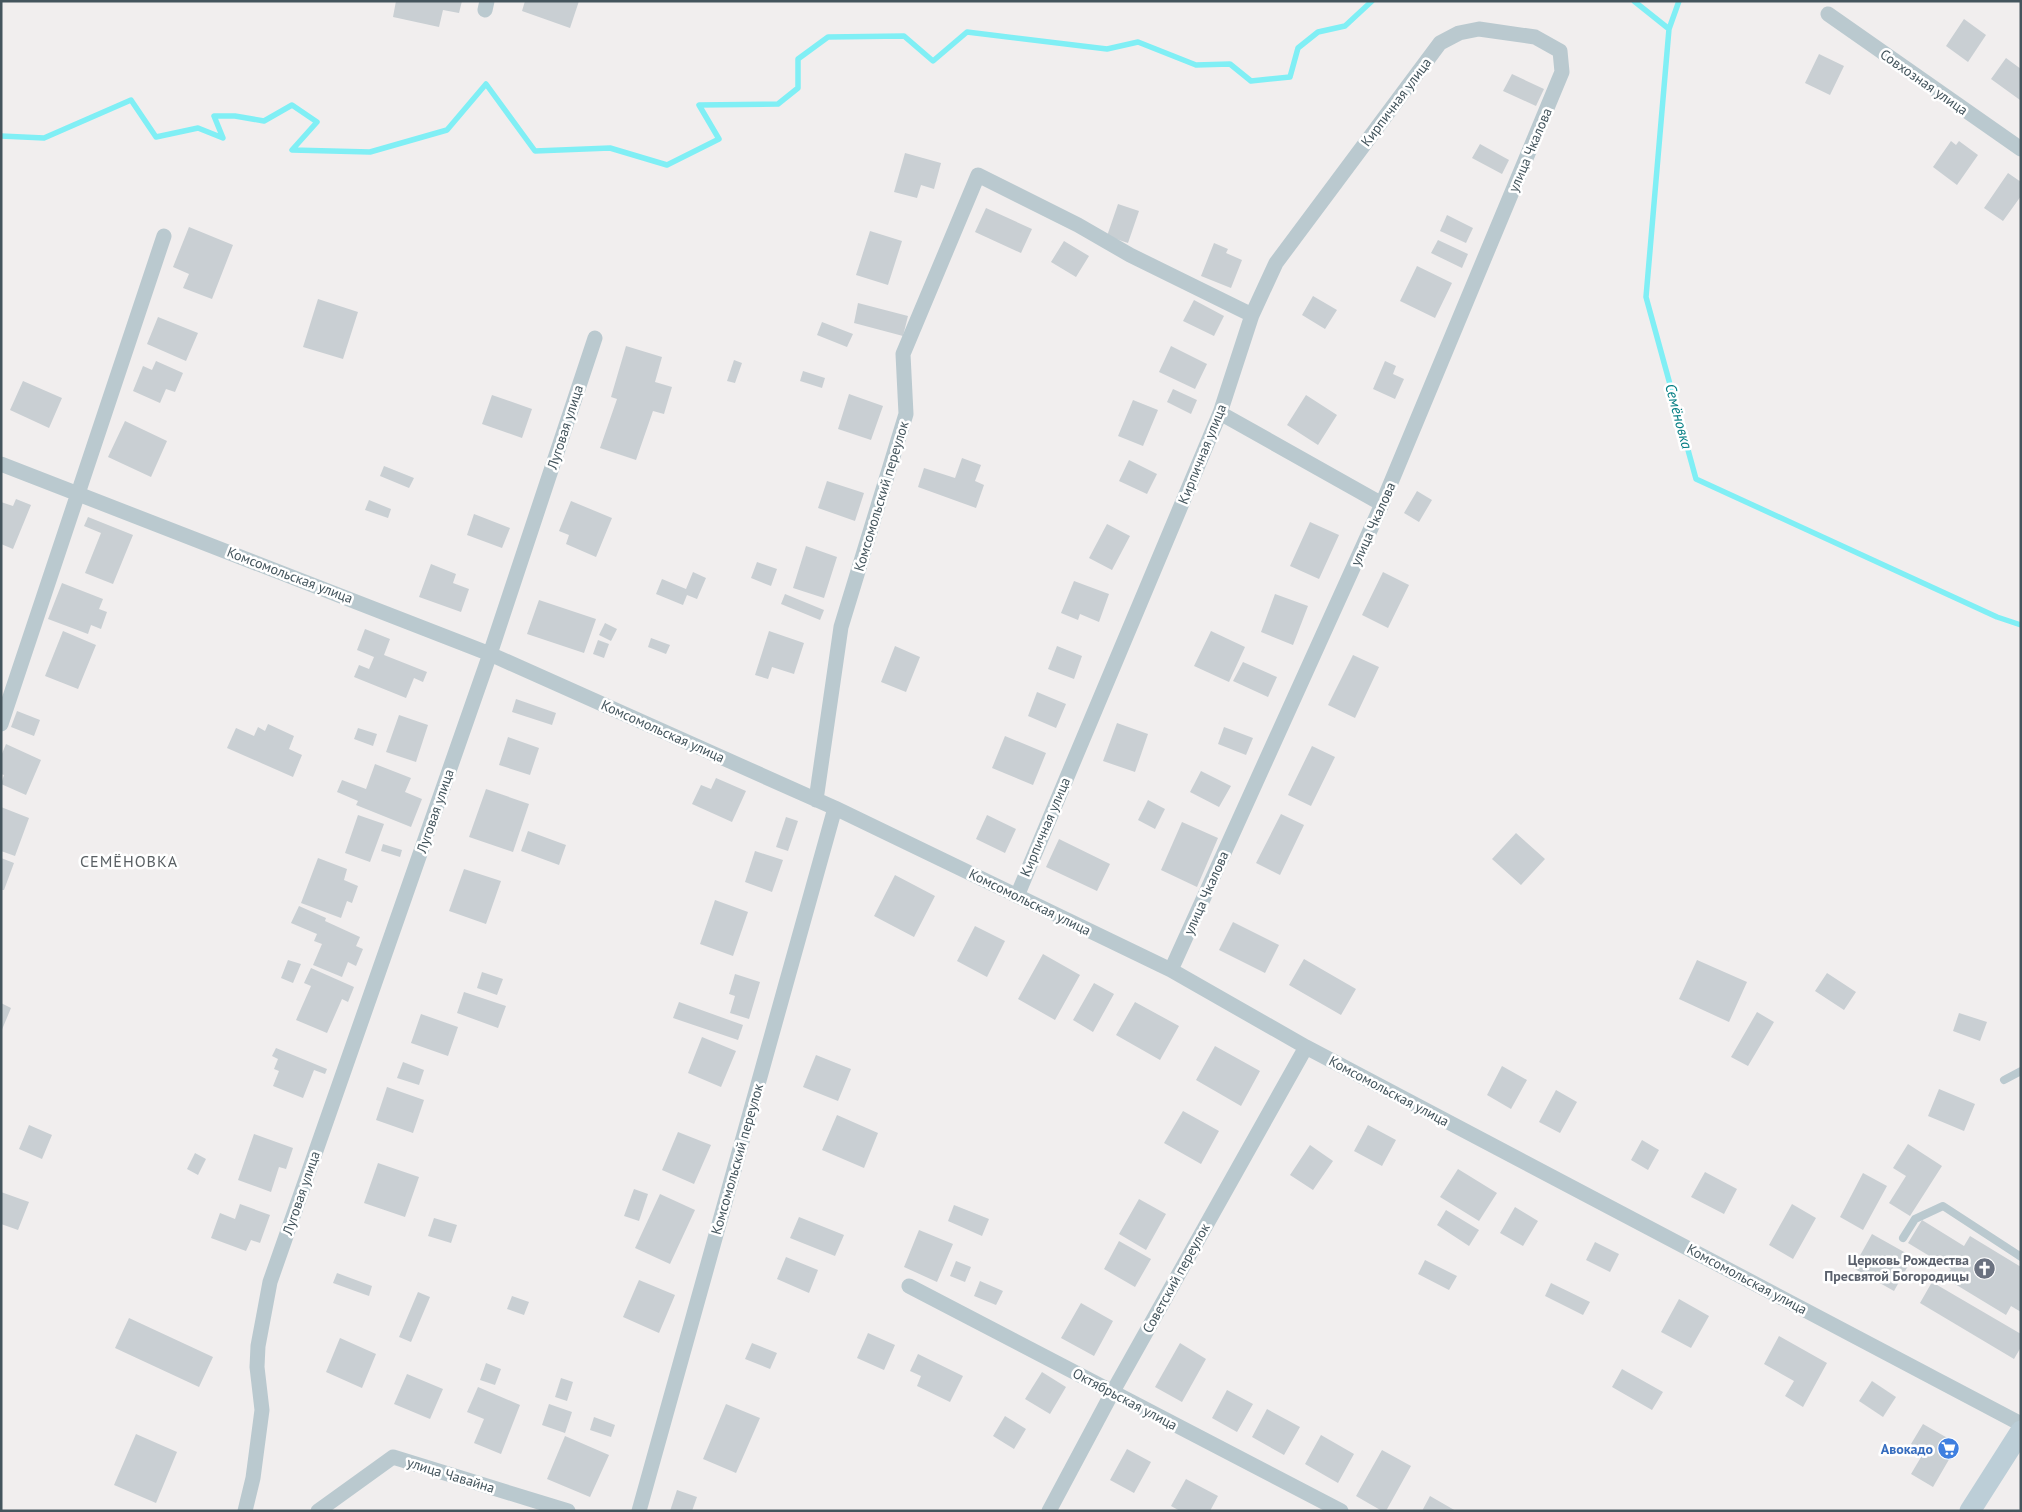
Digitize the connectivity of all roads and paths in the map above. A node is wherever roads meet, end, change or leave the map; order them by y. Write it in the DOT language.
graph roads {
  1 [pos="1828,14"];
  2 [pos="1562,72"];
  3 [pos="2021,149"];
  4 [pos="164,236"];
  5 [pos="1252,315"];
  6 [pos="595,338"];
  7 [pos="1220,413"];
  8 [pos="1,464"];
  9 [pos="79,492"];
  10 [pos="1382,504"];
  11 [pos="490,654"];
  12 [pos="1,724"];
  13 [pos="816,800"];
  14 [pos="836,808"];
  15 [pos="1017,896"];
  16 [pos="1171,970"];
  17 [pos="1306,1047"];
  18 [pos="2021,1071"];
  19 [pos="2004,1080"];
  20 [pos="1903,1238"];
  21 [pos="2021,1256"];
  22 [pos="909,1286"];
  23 [pos="1112,1393"];
  24 [pos="2021,1424"];
  25 [pos="2021,1431"];
  26 [pos="245,1511"];
  27 [pos="318,1511"];
  28 [pos="568,1511"];
  29 [pos="639,1511"];
  30 [pos="1049,1511"];
  31 [pos="1340,1511"];
  32 [pos="1970,1511"];
  1 -- 3 [label="street, Совхозная улица"];
  2 -- 5 [label="street, Кирпичная улица"];
  2 -- 10 [label="street, улица Чкалова"];
  4 -- 9 [label="street"];
  5 -- 7 [label="street, Кирпичная улица"];
  5 -- 13 [label="street, Комсомольский переулок"];
  6 -- 11 [label="street, Луговая улица"];
  7 -- 10 [label="street"];
  7 -- 15 [label="street, Кирпичная улица"];
  8 -- 9 [label="street, Комсомольская улица"];
  9 -- 11 [label="street, Комсомольская улица"];
  9 -- 12 [label="street"];
  10 -- 16 [label="street, улица Чкалова"];
  11 -- 13 [label="street, Комсомольская улица"];
  11 -- 26 [label="street, Луговая улица"];
  13 -- 14 [label="street, Комсомольская улица"];
  14 -- 15 [label="street, Комсомольская улица"];
  14 -- 29 [label="street, Комсомольский переулок"];
  15 -- 16 [label="street, Комсомольская улица"];
  16 -- 17 [label="street, Комсомольская улица"];
  17 -- 23 [label="street, Советский переулок"];
  17 -- 24 [label="street, Комсомольская улица"];
  18 -- 19 [label="lane"];
  20 -- 21 [label="lane"];
  22 -- 23 [label="street, Октябрьская улица"];
  23 -- 30 [label="street, Советский переулок"];
  23 -- 31 [label="street, Октябрьская улица"];
  25 -- 32 [label="main road"];
  27 -- 28 [label="street, улица Чавайна"];
}
